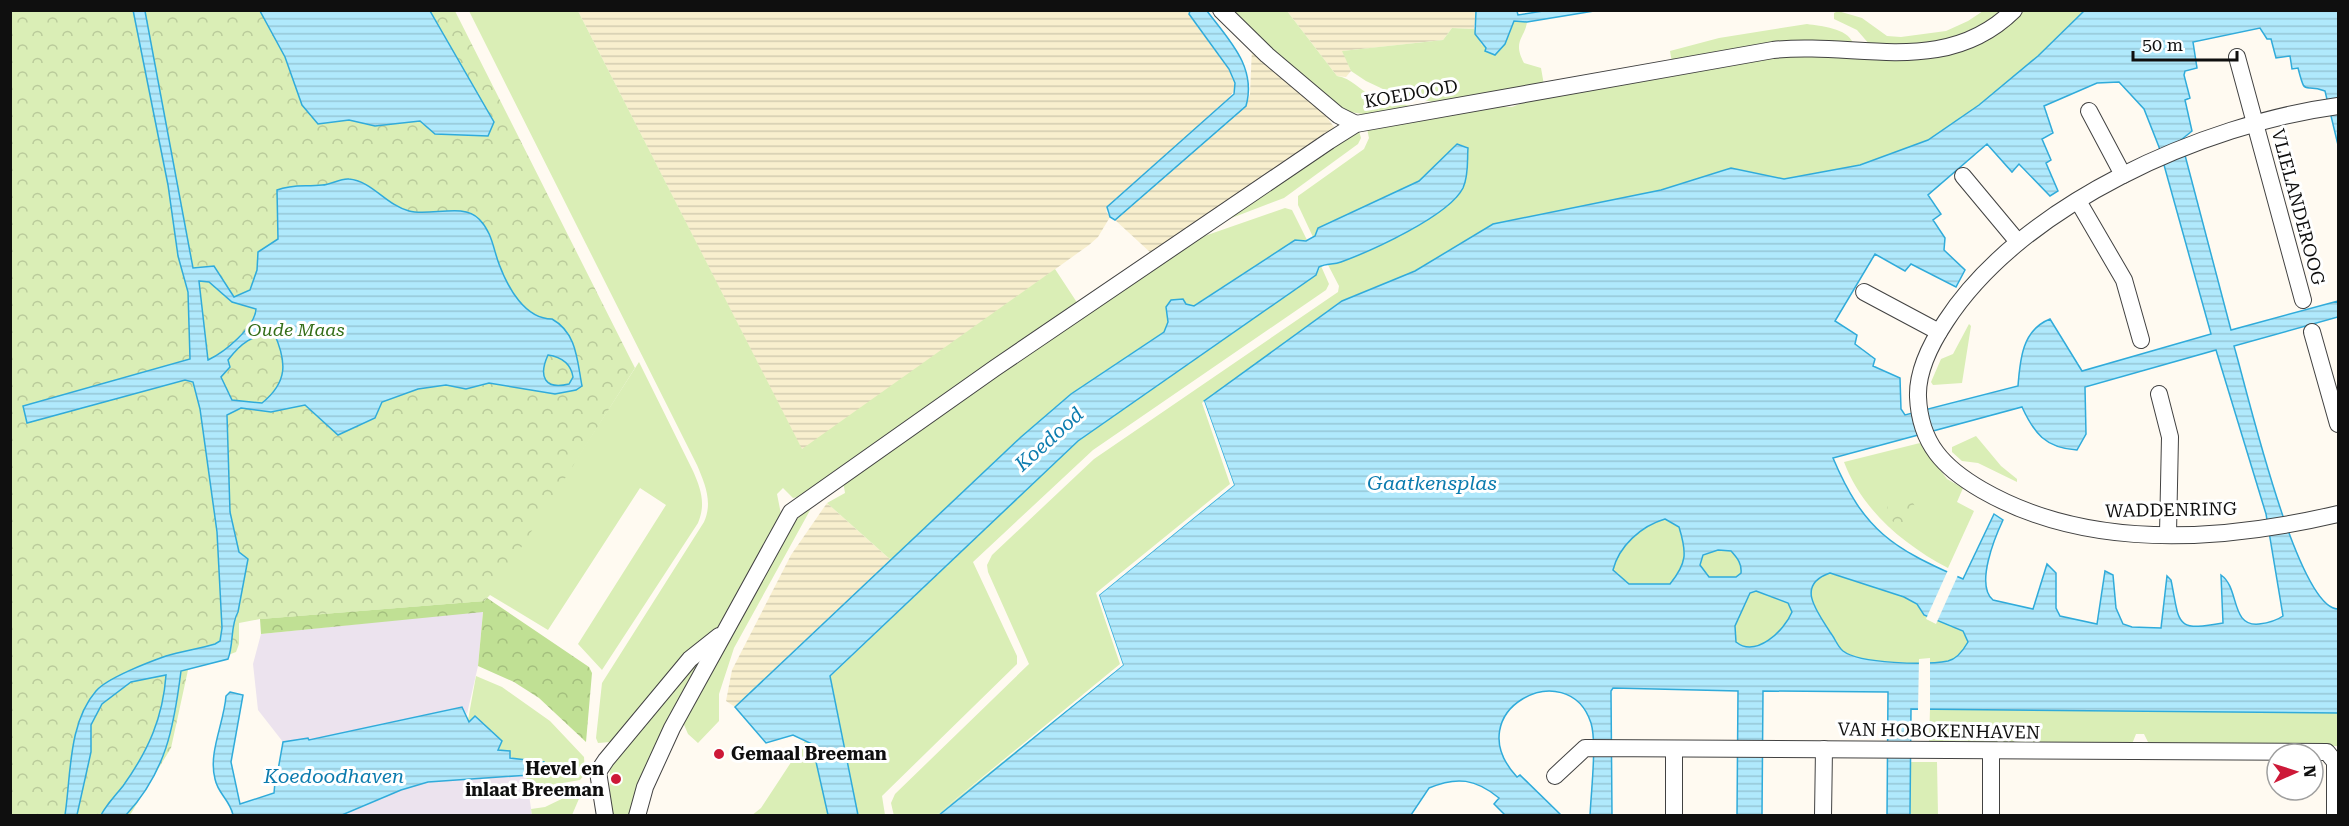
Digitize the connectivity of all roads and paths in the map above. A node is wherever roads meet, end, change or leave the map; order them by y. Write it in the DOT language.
graph roads {
  1 [pos="1221,10"];
  2 [pos="2014,10"];
  3 [pos="2237,57"];
  4 [pos="2334,107"];
  5 [pos="2089,111"];
  6 [pos="1356,124"];
  7 [pos="2255,124"];
  8 [pos="2123,175"];
  9 [pos="1963,176"];
  10 [pos="2078,201"];
  11 [pos="2018,242"];
  12 [pos="1864,292"];
  13 [pos="2303,300"];
  14 [pos="1939,332"];
  15 [pos="2312,332"];
  16 [pos="2141,340"];
  17 [pos="2159,394"];
  18 [pos="2338,424"];
  19 [pos="2338,514"];
  20 [pos="2168,533"];
  21 [pos="722,634"];
  22 [pos="1674,748"];
  23 [pos="1824,749"];
  24 [pos="1991,752"];
  25 [pos="1556,776"];
  26 [pos="605,816"];
  27 [pos="637,816"];
  28 [pos="1674,816"];
  29 [pos="1823,816"];
  30 [pos="1991,816"];
  31 [pos="2335,816"];
  1 -- 6 [label="street"];
  2 -- 6 [label="street, KOEDOOD"];
  3 -- 7 [label="street"];
  4 -- 7 [label="street, WADDENRING"];
  5 -- 8 [label="street"];
  6 -- 21 [label="street, KOEDOOD"];
  7 -- 8 [label="street, WADDENRING"];
  7 -- 13 [label="street, VLIELANDEROOG"];
  8 -- 10 [label="street, WADDENRING"];
  9 -- 11 [label="street"];
  10 -- 11 [label="street, WADDENRING"];
  10 -- 16 [label="street"];
  11 -- 14 [label="street, WADDENRING"];
  12 -- 14 [label="street"];
  14 -- 20 [label="street, WADDENRING"];
  15 -- 18 [label="street"];
  17 -- 20 [label="street"];
  19 -- 20 [label="street, WADDENRING"];
  21 -- 26 [label="street"];
  21 -- 27 [label="street, KOEDOOD"];
  22 -- 23 [label="street, VAN HOBOKENHAVEN"];
  22 -- 25 [label="street, VAN HOBOKENHAVEN"];
  22 -- 28 [label="street"];
  23 -- 24 [label="street, VAN HOBOKENHAVEN"];
  23 -- 29 [label="street"];
  24 -- 30 [label="street"];
  24 -- 31 [label="street, VAN HOBOKENHAVEN"];
}
